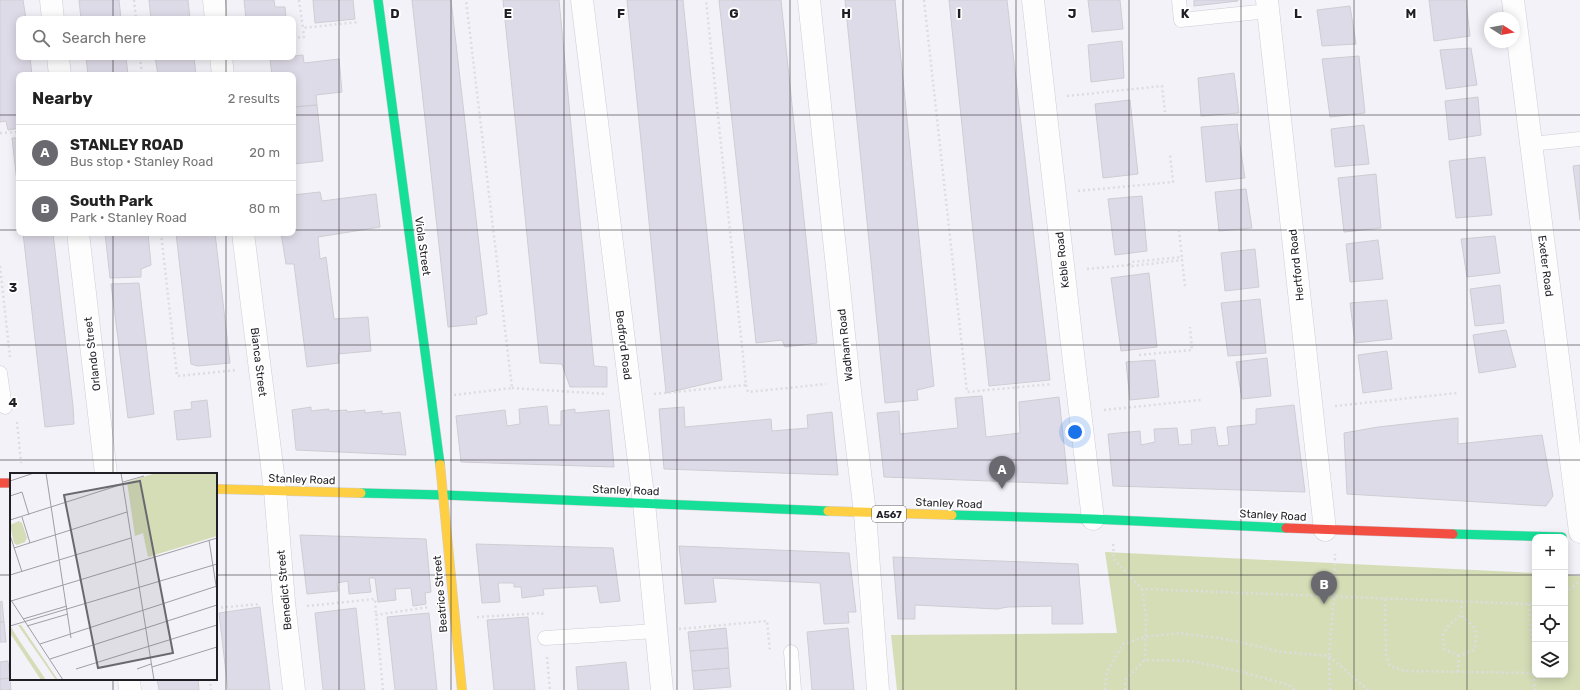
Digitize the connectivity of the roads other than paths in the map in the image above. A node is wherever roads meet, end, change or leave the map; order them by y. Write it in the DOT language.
graph roads {
  1 [pos="51,0"];
  2 [pos="214,0"];
  3 [pos="378,0"];
  4 [pos="582,0"];
  5 [pos="809,0"];
  6 [pos="1033,0"];
  7 [pos="1179,0"];
  8 [pos="1513,0"];
  9 [pos="1267,6"];
  10 [pos="53,16"];
  11 [pos="216,16"];
  12 [pos="58,60"];
  13 [pos="221,60"];
  14 [pos="60,72"];
  15 [pos="223,72"];
  16 [pos="1580,139"];
  17 [pos="1531,144"];
  18 [pos="78,236"];
  19 [pos="243,236"];
  20 [pos="0,373"];
  21 [pos="5,407"];
  22 [pos="106,473"];
  23 [pos="217,489"];
  24 [pos="275,490"];
  25 [pos="444,495"];
  26 [pos="644,503"];
  27 [pos="865,513"];
  28 [pos="1102,520"];
  29 [pos="1330,530"];
  30 [pos="1580,532"];
  31 [pos="1532,536"];
  32 [pos="1568,537"];
  33 [pos="1580,538"];
  34 [pos="656,630"];
  35 [pos="545,638"];
  36 [pos="791,652"];
  37 [pos="129,680"];
  38 [pos="130,690"];
  39 [pos="294,690"];
  40 [pos="462,690"];
  41 [pos="662,690"];
  42 [pos="794,690"];
  43 [pos="878,690"];
  1 -- 10 [label="street"];
  2 -- 11 [label="street"];
  3 -- 25 [label="main road, Viola Street"];
  4 -- 26 [label="street, Bedford Road"];
  5 -- 27 [label="street, Wadham Road"];
  6 -- 28 [label="street, Keble Road"];
  7 -- 9 [label="lane"];
  8 -- 17 [label="street, Exeter Road"];
  9 -- 29 [label="street, Hertford Road"];
  12 -- 14 [label="street"];
  13 -- 15 [label="street"];
  16 -- 17 [label="lane"];
  17 -- 30 [label="street, Exeter Road"];
  18 -- 22 [label="street, Orlando Street"];
  19 -- 24 [label="street, Bianca Street"];
  20 -- 21 [label="lane"];
  23 -- 24 [label="main road, Stanley Road / A567"];
  24 -- 25 [label="main road, Stanley Road / A567"];
  24 -- 39 [label="street, Benedict Street"];
  25 -- 26 [label="main road, Stanley Road / A567"];
  25 -- 40 [label="main road, Beatrice Street"];
  26 -- 27 [label="main road, Stanley Road / A567"];
  26 -- 34 [label="street, Bedford Road"];
  27 -- 28 [label="main road, Stanley Road / A567"];
  27 -- 43 [label="street, Wadham Road"];
  28 -- 29 [label="main road, Stanley Road / A567"];
  29 -- 31 [label="main road, Stanley Road / A567"];
  32 -- 33 [label="main road"];
  34 -- 35 [label="lane"];
  34 -- 41 [label="street, Bedford Road"];
  36 -- 42 [label="lane"];
  37 -- 38 [label="street"];
}
